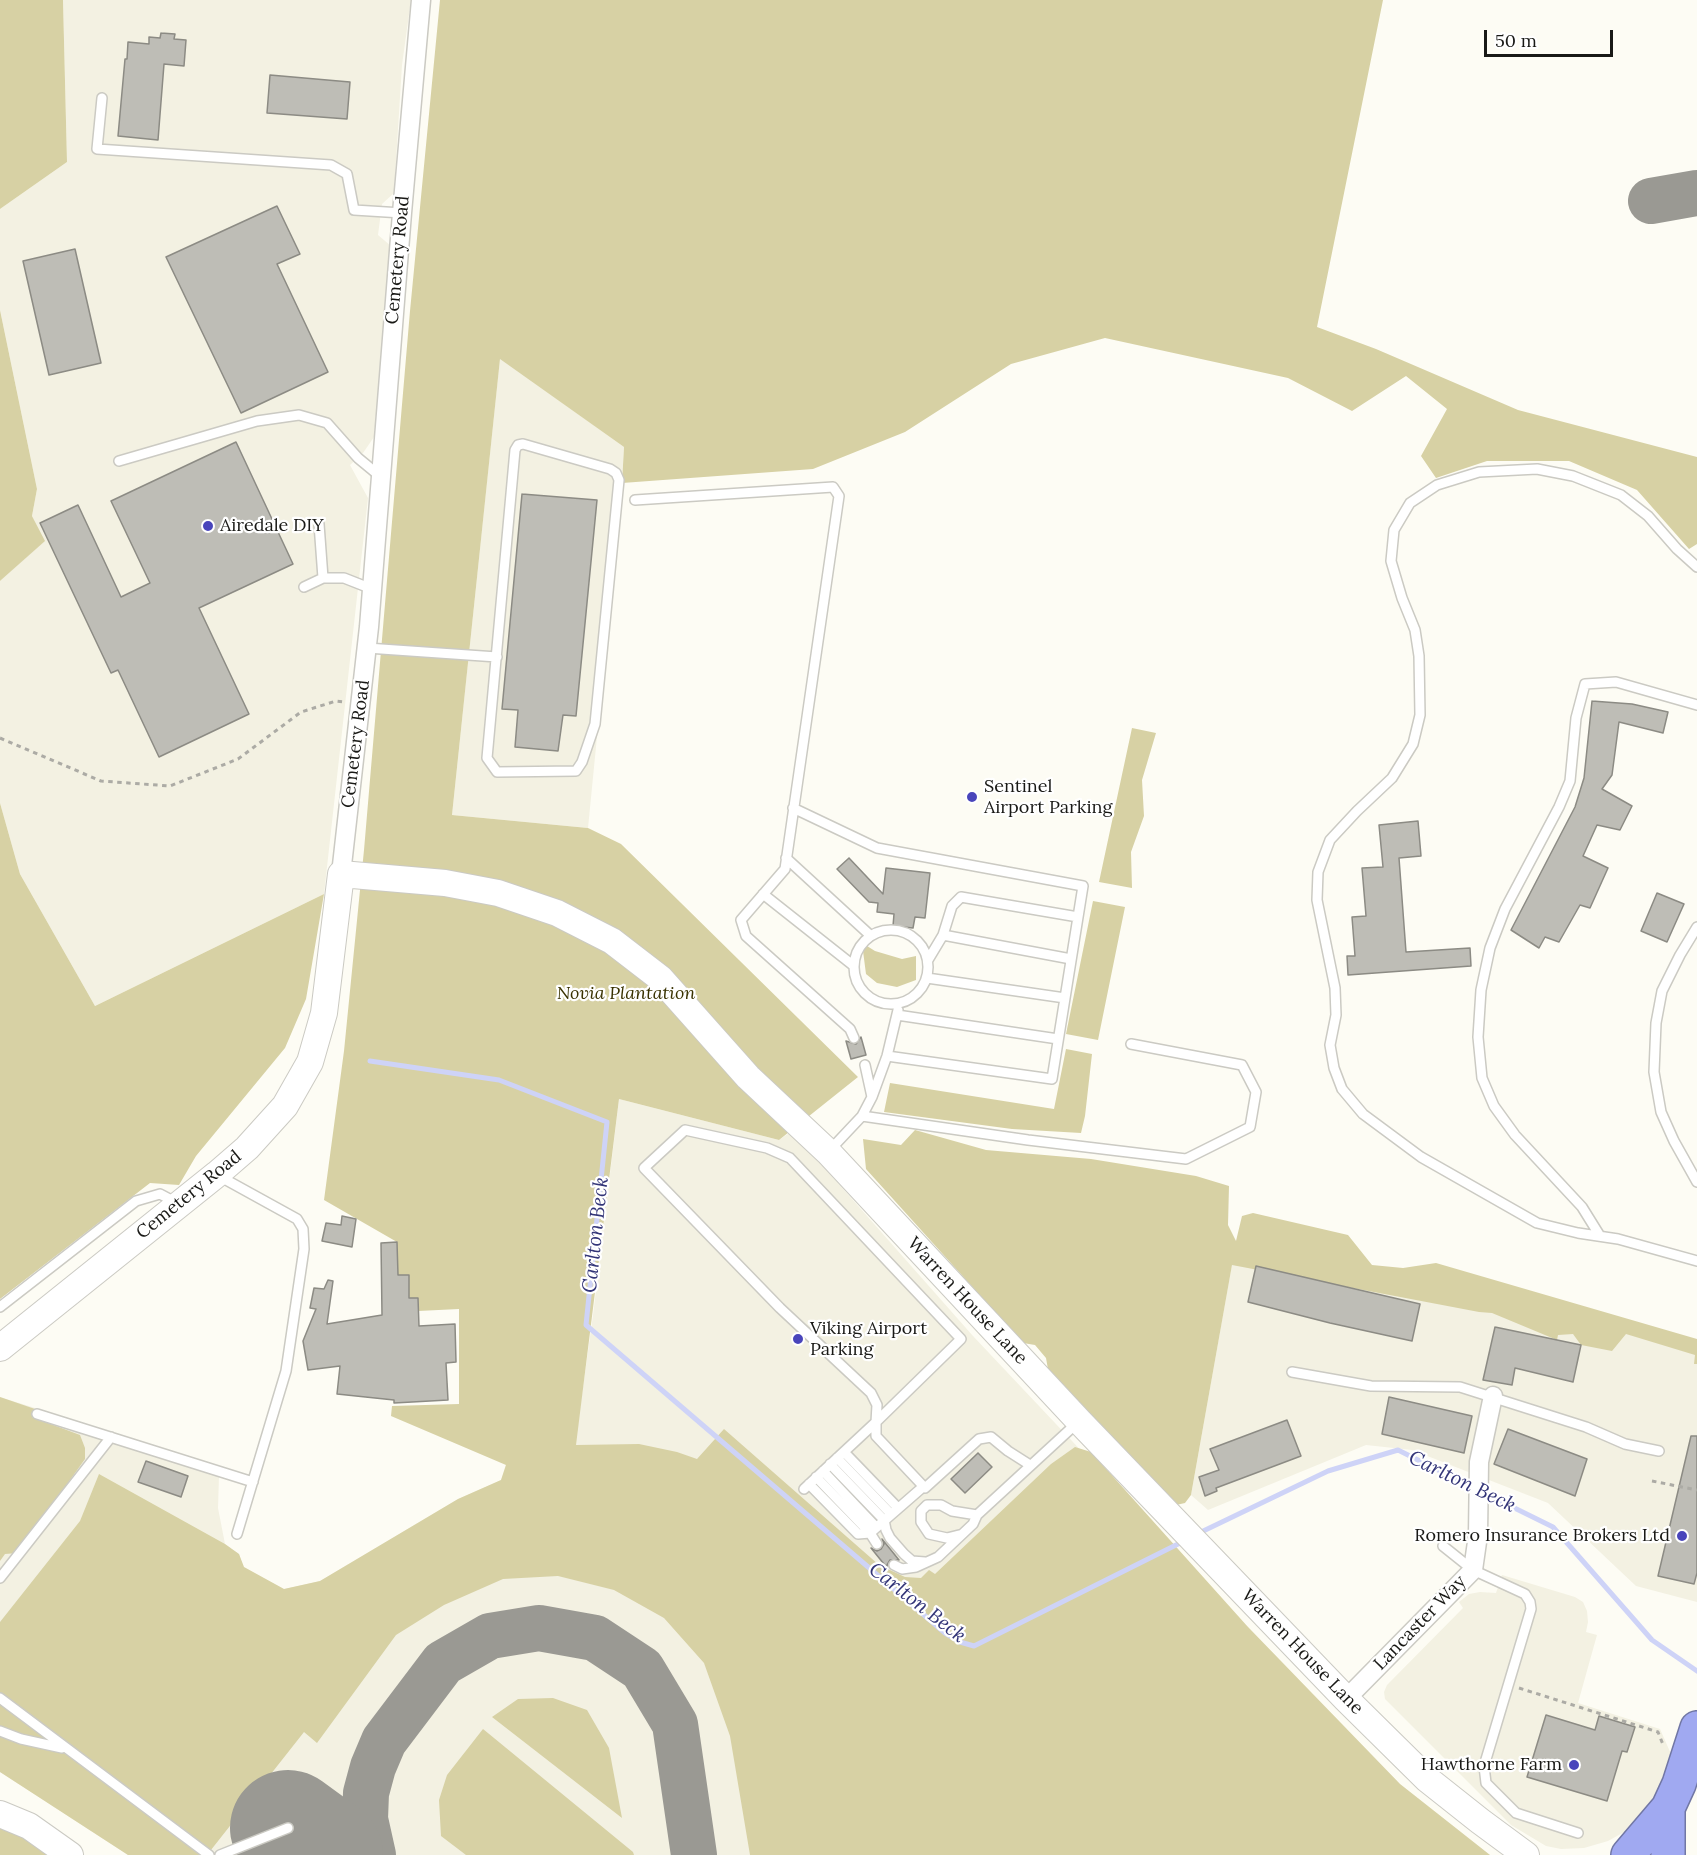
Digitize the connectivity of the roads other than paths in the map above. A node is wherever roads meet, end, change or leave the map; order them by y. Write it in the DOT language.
graph roads {
  1 [pos="421,0"];
  2 [pos="102,98"];
  3 [pos="402,213"];
  4 [pos="119,461"];
  5 [pos="381,477"];
  6 [pos="635,500"];
  7 [pos="319,524"];
  8 [pos="1697,567"];
  9 [pos="323,578"];
  10 [pos="304,587"];
  11 [pos="372,589"];
  12 [pos="367,648"];
  13 [pos="497,657"];
  14 [pos="1697,705"];
  15 [pos="793,808"];
  16 [pos="786,858"];
  17 [pos="341,874"];
  18 [pos="763,894"];
  19 [pos="1078,916"];
  20 [pos="1697,927"];
  21 [pos="943,935"];
  22 [pos="871,936"];
  23 [pos="1071,959"];
  24 [pos="928,960"];
  25 [pos="854,966"];
  26 [pos="927,978"];
  27 [pos="1065,998"];
  28 [pos="900,1003"];
  29 [pos="897,1015"];
  30 [pos="854,1038"];
  31 [pos="1058,1039"];
  32 [pos="1131,1044"];
  33 [pos="887,1056"];
  34 [pos="865,1065"];
  35 [pos="872,1097"];
  36 [pos="862,1116"];
  37 [pos="828,1152"];
  38 [pos="217,1174"];
  39 [pos="1697,1182"];
  40 [pos="179,1204"];
  41 [pos="1600,1236"];
  42 [pos="1697,1261"];
  43 [pos="0,1307"];
  44 [pos="0,1348"];
  45 [pos="1292,1372"];
  46 [pos="1493,1396"];
  47 [pos="37,1414"];
  48 [pos="1079,1421"];
  49 [pos="876,1422"];
  50 [pos="111,1437"];
  51 [pos="1659,1451"];
  52 [pos="1030,1465"];
  53 [pos="823,1471"];
  54 [pos="253,1482"];
  55 [pos="924,1486"];
  56 [pos="891,1514"];
  57 [pos="977,1515"];
  58 [pos="873,1530"];
  59 [pos="237,1534"];
  60 [pos="962,1535"];
  61 [pos="877,1544"];
  62 [pos="1443,1546"];
  63 [pos="928,1562"];
  64 [pos="894,1565"];
  65 [pos="1473,1570"];
  66 [pos="0,1578"];
  67 [pos="0,1698"];
  68 [pos="1346,1699"];
  69 [pos="0,1731"];
  70 [pos="1686,1742"];
  71 [pos="67,1750"];
  72 [pos="1668,1808"];
  73 [pos="0,1814"];
  74 [pos="288,1828"];
  75 [pos="1578,1833"];
  76 [pos="70,1855"];
  77 [pos="209,1855"];
  78 [pos="220,1855"];
  79 [pos="1526,1855"];
  80 [pos="1628,1855"];
  81 [pos="1668,1855"];
  1 -- 3 [label="street, Cemetery Road"];
  2 -- 3 [label="lane"];
  3 -- 5 [label="street, Cemetery Road"];
  4 -- 5 [label="lane"];
  5 -- 11 [label="street, Cemetery Road"];
  6 -- 15 [label="lane"];
  7 -- 9 [label="lane"];
  8 -- 41 [label="lane"];
  9 -- 10 [label="lane"];
  9 -- 11 [label="lane"];
  11 -- 12 [label="street, Cemetery Road"];
  12 -- 13 [label="lane"];
  12 -- 17 [label="street, Cemetery Road"];
  13 -- 13 [label="lane"];
  14 -- 41 [label="lane"];
  15 -- 16 [label="lane"];
  15 -- 19 [label="lane"];
  16 -- 18 [label="lane"];
  16 -- 22 [label="lane"];
  17 -- 37 [label="street, Warren House Lane"];
  17 -- 38 [label="street, Cemetery Road"];
  18 -- 25 [label="lane"];
  18 -- 30 [label="lane"];
  19 -- 21 [label="lane"];
  19 -- 23 [label="lane"];
  20 -- 39 [label="lane"];
  21 -- 23 [label="lane"];
  21 -- 24 [label="lane"];
  22 -- 24 [label="lane"];
  22 -- 25 [label="lane"];
  23 -- 27 [label="lane"];
  24 -- 26 [label="lane"];
  25 -- 28 [label="lane"];
  26 -- 27 [label="lane"];
  26 -- 28 [label="lane"];
  27 -- 31 [label="lane"];
  28 -- 29 [label="lane"];
  29 -- 31 [label="lane"];
  29 -- 33 [label="lane"];
  31 -- 33 [label="lane"];
  32 -- 36 [label="lane"];
  33 -- 35 [label="lane"];
  34 -- 35 [label="lane"];
  35 -- 36 [label="lane"];
  36 -- 37 [label="lane"];
  37 -- 48 [label="street, Warren House Lane"];
  38 -- 40 [label="street, Cemetery Road"];
  38 -- 54 [label="lane"];
  40 -- 43 [label="lane"];
  40 -- 44 [label="street, Cemetery Road"];
  41 -- 42 [label="lane"];
  45 -- 46 [label="lane"];
  46 -- 51 [label="lane"];
  46 -- 65 [label="street, Lancaster Way"];
  47 -- 50 [label="lane"];
  48 -- 52 [label="lane"];
  48 -- 68 [label="street, Warren House Lane"];
  49 -- 49 [label="lane"];
  49 -- 53 [label="lane"];
  49 -- 55 [label="lane"];
  50 -- 54 [label="lane"];
  50 -- 66 [label="lane"];
  52 -- 55 [label="lane"];
  52 -- 57 [label="lane"];
  53 -- 56 [label="lane"];
  53 -- 56 [label="lane"];
  53 -- 58 [label="lane"];
  53 -- 58 [label="lane"];
  54 -- 59 [label="lane"];
  55 -- 56 [label="lane"];
  56 -- 58 [label="lane"];
  56 -- 63 [label="lane"];
  57 -- 60 [label="lane"];
  57 -- 60 [label="lane"];
  58 -- 61 [label="lane"];
  60 -- 63 [label="lane"];
  62 -- 65 [label="lane"];
  63 -- 64 [label="lane"];
  65 -- 68 [label="street, Lancaster Way"];
  65 -- 75 [label="lane"];
  67 -- 71 [label="lane"];
  68 -- 79 [label="street, Warren House Lane"];
  69 -- 71 [label="lane"];
  70 -- 72 [label="highway"];
  71 -- 77 [label="lane"];
  72 -- 80 [label="highway"];
  72 -- 81 [label="highway"];
  73 -- 76 [label="street"];
  74 -- 78 [label="lane"];
}
